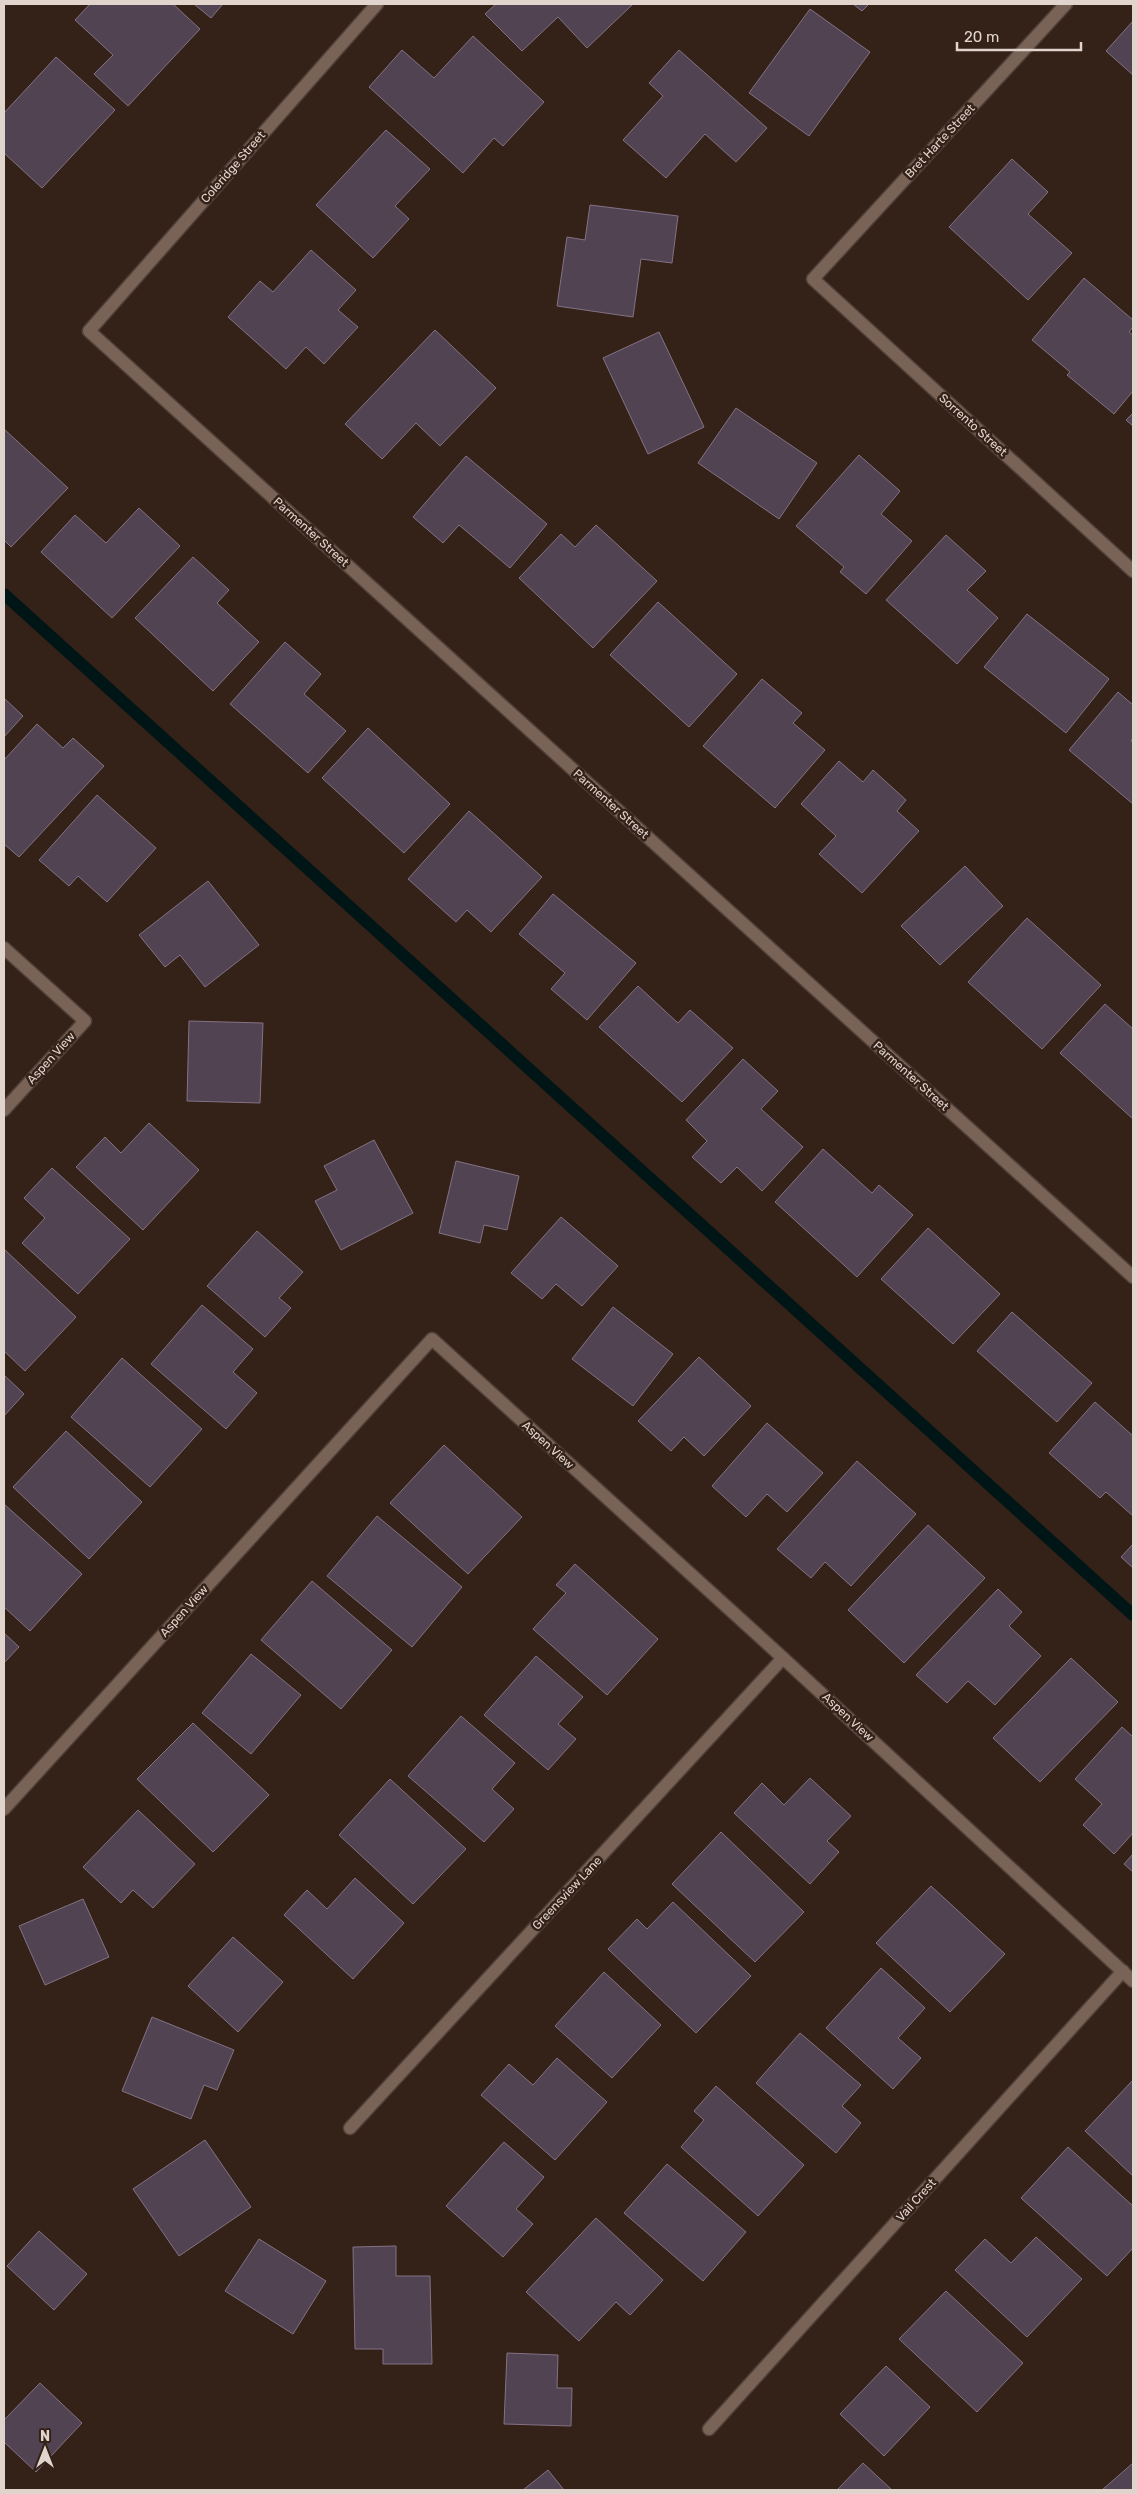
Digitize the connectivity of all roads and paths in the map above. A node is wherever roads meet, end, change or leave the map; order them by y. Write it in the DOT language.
graph roads {
  1 [pos="377,4"];
  2 [pos="1066,4"];
  3 [pos="813,279"];
  4 [pos="89,331"];
  5 [pos="1133,571"];
  6 [pos="4,948"];
  7 [pos="4,1110"];
  8 [pos="1133,1277"];
  9 [pos="783,1658"];
  10 [pos="4,1810"];
  11 [pos="1123,1971"];
  12 [pos="1133,1981"];
  13 [pos="350,2128"];
  14 [pos="709,2429"];
  1 -- 4 [label="street, Coleridge Street"];
  2 -- 3 [label="street, Bret Harte Street"];
  3 -- 5 [label="street, Sorrento Street"];
  4 -- 8 [label="street, Parmenter Street"];
  6 -- 7 [label="street, Aspen View"];
  9 -- 10 [label="street, Aspen View"];
  9 -- 11 [label="street, Aspen View"];
  9 -- 13 [label="street, Greensview Lane"];
  11 -- 12 [label="street, Aspen View"];
  11 -- 14 [label="street, Vail Crest"];
}
